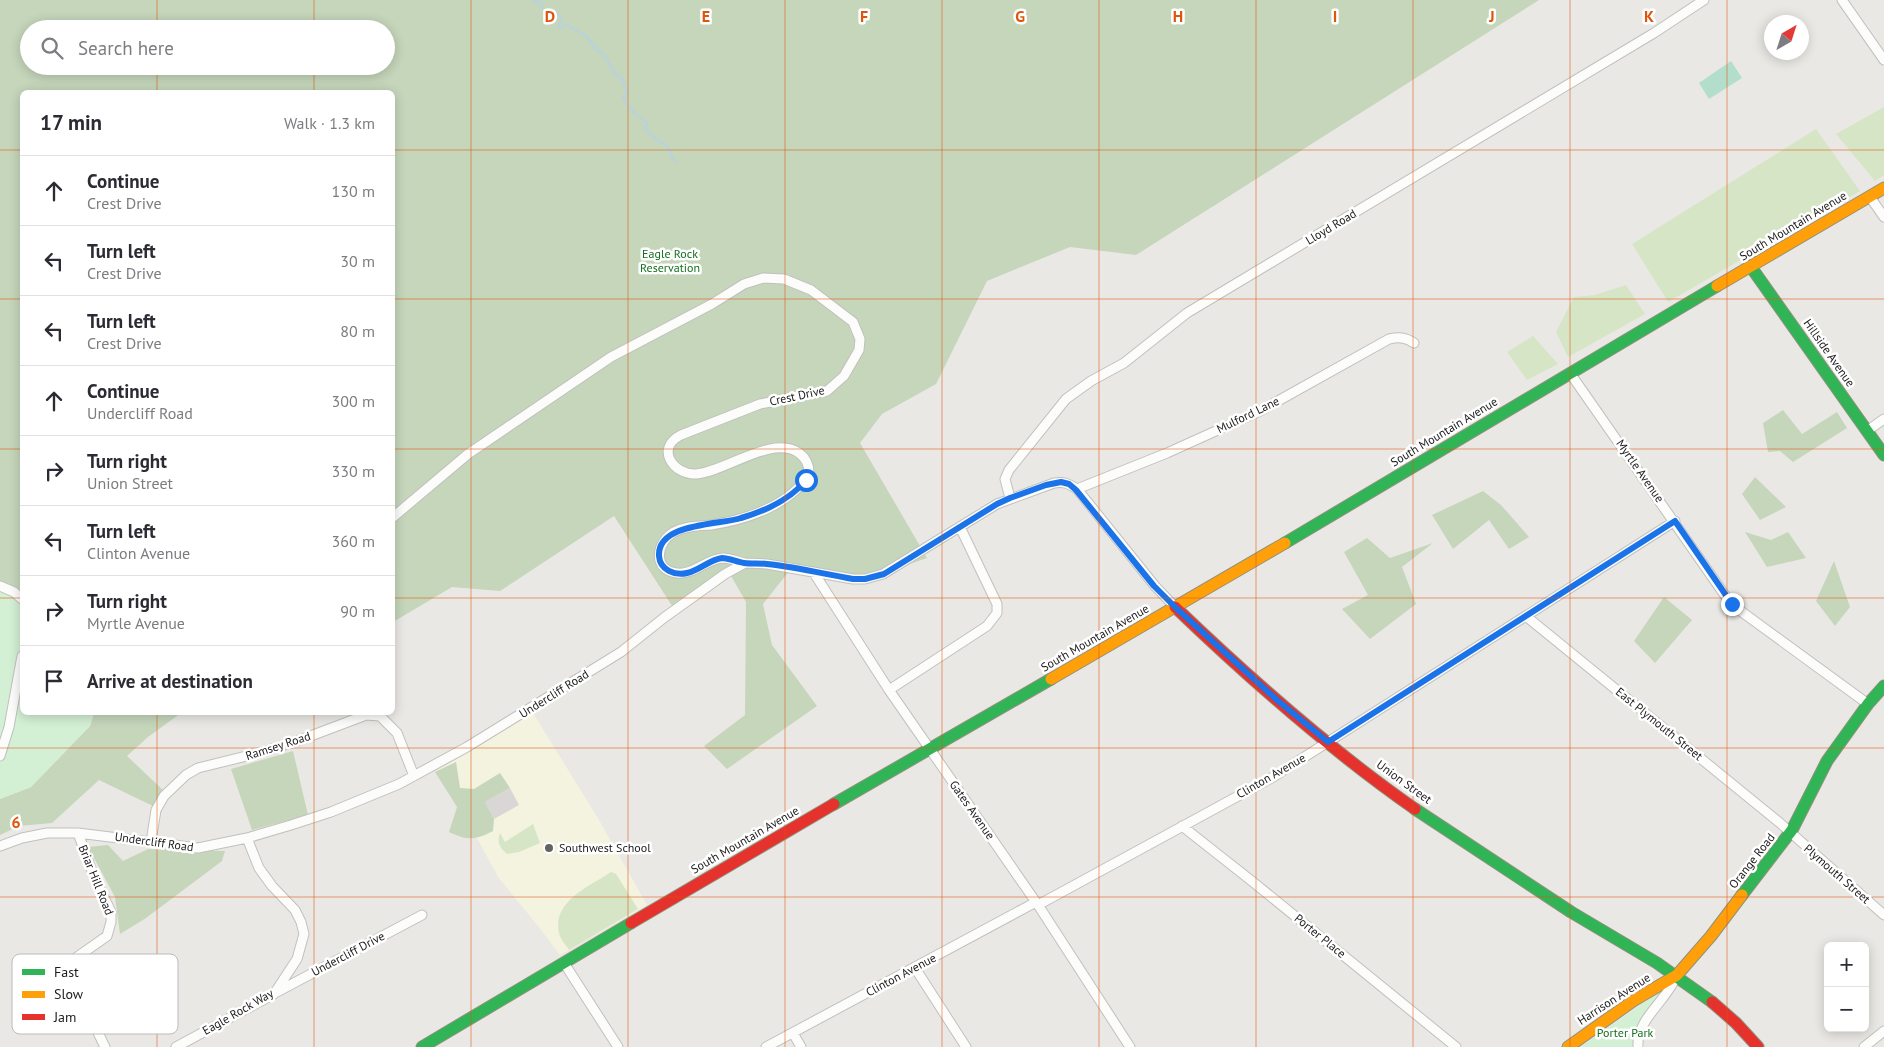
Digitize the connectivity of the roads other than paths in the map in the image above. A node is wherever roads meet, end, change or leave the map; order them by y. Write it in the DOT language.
graph roads {
  1 [pos="1704,0"];
  2 [pos="1842,0"];
  3 [pos="1883,56"];
  4 [pos="1884,188"];
  5 [pos="1870,197"];
  6 [pos="1884,217"];
  7 [pos="1751,267"];
  8 [pos="1414,343"];
  9 [pos="1570,373"];
  10 [pos="1884,419"];
  11 [pos="1867,431"];
  12 [pos="1884,455"];
  13 [pos="1076,490"];
  14 [pos="1010,498"];
  15 [pos="395,515"];
  16 [pos="1675,521"];
  17 [pos="960,527"];
  18 [pos="745,563"];
  19 [pos="814,573"];
  20 [pos="0,586"];
  21 [pos="20,598"];
  22 [pos="1175,607"];
  23 [pos="1527,617"];
  24 [pos="20,666"];
  25 [pos="1884,686"];
  26 [pos="889,690"];
  27 [pos="1868,704"];
  28 [pos="1328,742"];
  29 [pos="930,750"];
  30 [pos="0,756"];
  31 [pos="414,776"];
  32 [pos="1182,826"];
  33 [pos="1790,832"];
  34 [pos="78,833"];
  35 [pos="247,838"];
  36 [pos="151,842"];
  37 [pos="0,846"];
  38 [pos="1037,903"];
  39 [pos="422,915"];
  40 [pos="1884,915"];
  41 [pos="81,954"];
  42 [pos="564,963"];
  43 [pos="915,968"];
  44 [pos="1677,975"];
  45 [pos="274,994"];
  46 [pos="1884,1031"];
  47 [pos="792,1033"];
  48 [pos="99,1034"];
  49 [pos="105,1047"];
  50 [pos="176,1047"];
  51 [pos="422,1047"];
  52 [pos="618,1047"];
  53 [pos="766,1047"];
  54 [pos="801,1047"];
  55 [pos="966,1047"];
  56 [pos="1130,1047"];
  57 [pos="1456,1047"];
  58 [pos="1568,1047"];
  59 [pos="1638,1047"];
  60 [pos="1758,1047"];
  61 [pos="1864,1047"];
  1 -- 14 [label="street, Lloyd Road"];
  2 -- 3 [label="street"];
  4 -- 5 [label="street, South Mountain Avenue"];
  5 -- 6 [label="street"];
  5 -- 7 [label="street, South Mountain Avenue"];
  7 -- 9 [label="street, South Mountain Avenue"];
  7 -- 11 [label="street, Hillside Avenue"];
  8 -- 13 [label="street, Mulford Lane"];
  9 -- 16 [label="street, Myrtle Avenue"];
  9 -- 22 [label="street, South Mountain Avenue"];
  10 -- 11 [label="street"];
  11 -- 12 [label="street, Hillside Avenue"];
  13 -- 14 [label="street"];
  13 -- 22 [label="street, Union Street"];
  14 -- 17 [label="street"];
  15 -- 18 [label="street, Crest Drive"];
  16 -- 23 [label="street, Clinton Avenue"];
  16 -- 27 [label="street, Myrtle Avenue"];
  17 -- 19 [label="street"];
  17 -- 26 [label="street"];
  18 -- 19 [label="street"];
  18 -- 31 [label="street, Undercliff Road"];
  19 -- 26 [label="street, Gates Avenue"];
  20 -- 21 [label="street"];
  22 -- 28 [label="street, Union Street"];
  22 -- 29 [label="street, South Mountain Avenue"];
  23 -- 28 [label="street, Clinton Avenue"];
  23 -- 33 [label="street, East Plymouth Street"];
  24 -- 30 [label="street"];
  25 -- 27 [label="street, Orange Road"];
  26 -- 29 [label="street, Gates Avenue"];
  27 -- 33 [label="street, Orange Road"];
  28 -- 32 [label="street, Clinton Avenue"];
  28 -- 44 [label="street, Union Street"];
  29 -- 38 [label="street, Gates Avenue"];
  29 -- 42 [label="street, South Mountain Avenue"];
  31 -- 35 [label="street, Undercliff Road"];
  31 -- 36 [label="street, Ramsey Road"];
  32 -- 38 [label="street, Clinton Avenue"];
  32 -- 57 [label="street, Porter Place"];
  33 -- 40 [label="street, Plymouth Street"];
  33 -- 44 [label="street, Orange Road"];
  34 -- 36 [label="street, Undercliff Road"];
  34 -- 37 [label="street, Undercliff Road"];
  34 -- 41 [label="street, Briar Hill Road"];
  35 -- 36 [label="street, Undercliff Road"];
  35 -- 45 [label="street, Eagle Rock Way"];
  38 -- 43 [label="street, Clinton Avenue"];
  38 -- 56 [label="street, Gates Avenue"];
  39 -- 45 [label="street, Undercliff Drive"];
  42 -- 51 [label="street, South Mountain Avenue"];
  42 -- 52 [label="street"];
  43 -- 47 [label="street, Clinton Avenue"];
  43 -- 55 [label="street"];
  44 -- 58 [label="street, Harrison Avenue"];
  44 -- 59 [label="street, Orange Road"];
  44 -- 60 [label="street, Union Street"];
  45 -- 50 [label="street, Eagle Rock Way"];
  46 -- 61 [label="street"];
  47 -- 53 [label="street, Clinton Avenue"];
  47 -- 54 [label="street"];
  48 -- 49 [label="street, Briar Hill Road"];
}
